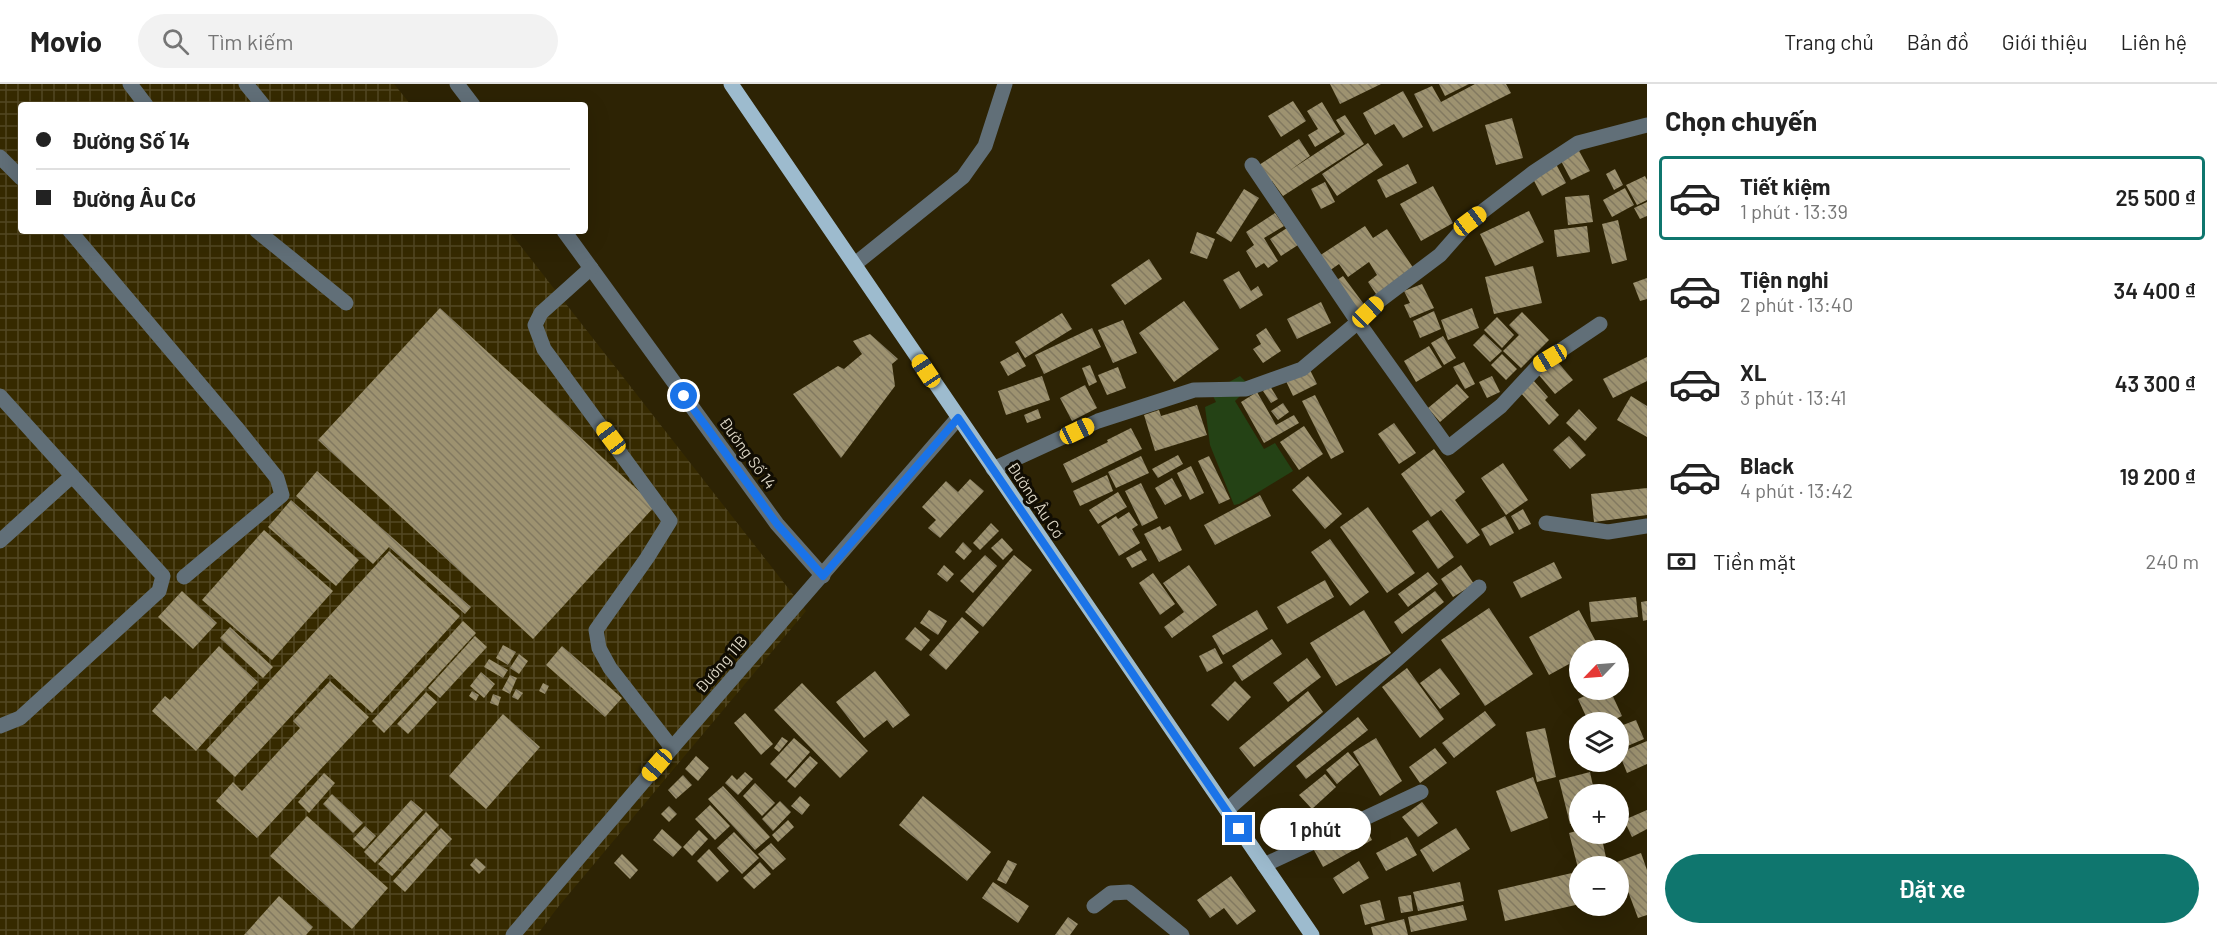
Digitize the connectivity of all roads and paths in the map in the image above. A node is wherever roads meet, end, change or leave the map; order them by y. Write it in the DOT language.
graph roads {
  1 [pos="129,84"];
  2 [pos="246,84"];
  3 [pos="458,84"];
  4 [pos="731,84"];
  5 [pos="1005,84"];
  6 [pos="144,102"];
  7 [pos="261,102"];
  8 [pos="471,102"];
  9 [pos="1647,125"];
  10 [pos="0,157"];
  11 [pos="1251,165"];
  12 [pos="18,175"];
  13 [pos="73,234"];
  14 [pos="261,234"];
  15 [pos="566,234"];
  16 [pos="855,264"];
  17 [pos="591,268"];
  18 [pos="346,303"];
  19 [pos="1358,322"];
  20 [pos="1599,324"];
  21 [pos="0,396"];
  22 [pos="958,418"];
  23 [pos="993,469"];
  24 [pos="72,476"];
  25 [pos="1546,523"];
  26 [pos="1647,526"];
  27 [pos="0,541"];
  28 [pos="823,576"];
  29 [pos="184,577"];
  30 [pos="1479,587"];
  31 [pos="0,726"];
  32 [pos="672,748"];
  33 [pos="1421,792"];
  34 [pos="1227,810"];
  35 [pos="1264,865"];
  36 [pos="1094,906"];
  37 [pos="513,935"];
  38 [pos="1182,935"];
  39 [pos="1312,935"];
  1 -- 6 [label="street"];
  2 -- 7 [label="street"];
  3 -- 8 [label="street"];
  4 -- 16 [label="main road, Đường Âu Cơ"];
  5 -- 16 [label="street"];
  9 -- 19 [label="street"];
  10 -- 12 [label="street"];
  11 -- 19 [label="street"];
  13 -- 29 [label="street"];
  14 -- 18 [label="street"];
  15 -- 17 [label="street, Đường Số 14"];
  16 -- 22 [label="main road, Đường Âu Cơ"];
  17 -- 28 [label="street, Đường Số 14"];
  17 -- 32 [label="street"];
  19 -- 20 [label="street"];
  19 -- 23 [label="street"];
  21 -- 24 [label="street"];
  22 -- 23 [label="main road, Đường Âu Cơ"];
  22 -- 28 [label="street, Đường 11B"];
  23 -- 34 [label="main road, Đường Âu Cơ"];
  24 -- 27 [label="street"];
  24 -- 31 [label="street"];
  25 -- 26 [label="street"];
  28 -- 32 [label="street, Đường 11B"];
  30 -- 34 [label="street"];
  32 -- 37 [label="street, Đường 11B"];
  33 -- 35 [label="street"];
  34 -- 35 [label="main road, Đường Âu Cơ"];
  35 -- 39 [label="main road, Đường Âu Cơ"];
  36 -- 38 [label="street"];
}
